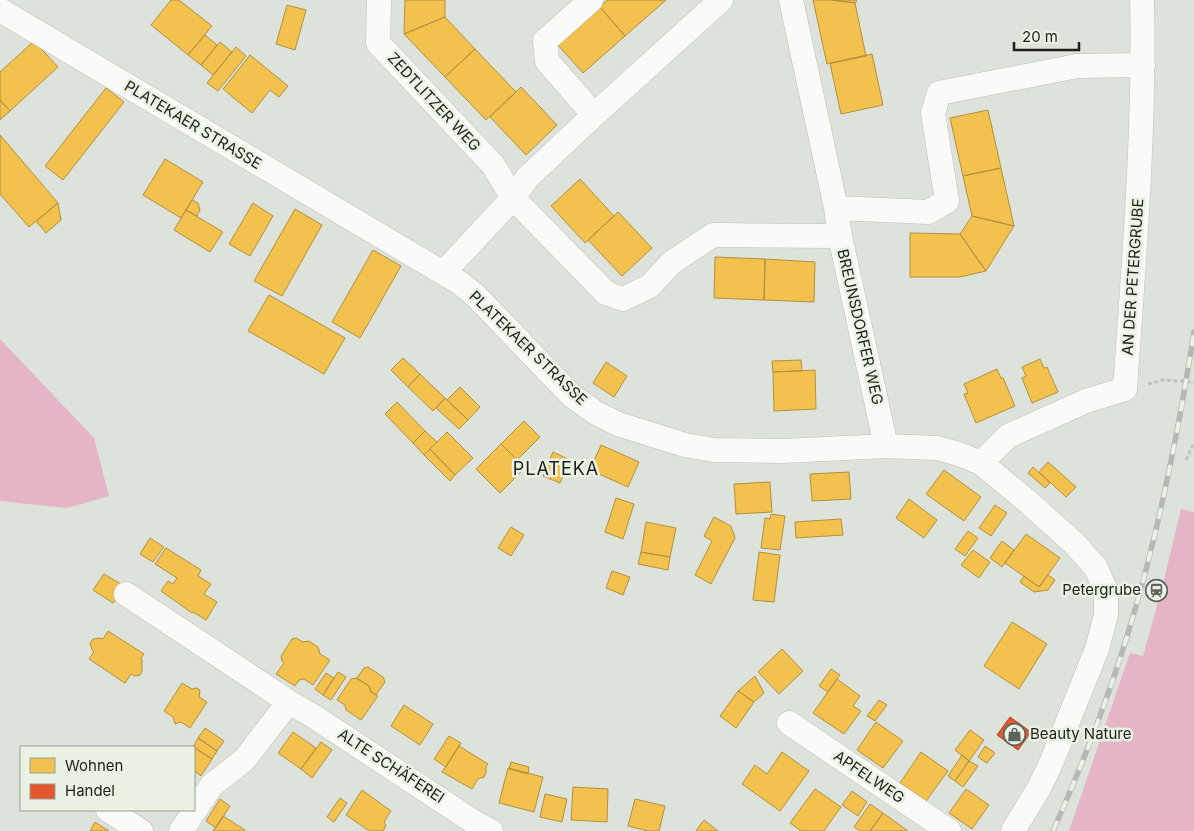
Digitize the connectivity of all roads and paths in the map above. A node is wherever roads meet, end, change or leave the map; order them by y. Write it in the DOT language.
graph roads {
  1 [pos="379,0"];
  2 [pos="590,0"];
  3 [pos="721,0"];
  4 [pos="791,0"];
  5 [pos="1142,0"];
  6 [pos="0,10"];
  7 [pos="1144,65"];
  8 [pos="594,115"];
  9 [pos="513,198"];
  10 [pos="836,208"];
  11 [pos="840,236"];
  12 [pos="443,272"];
  13 [pos="1194,382"];
  14 [pos="1125,389"];
  15 [pos="1194,443"];
  16 [pos="886,446"];
  17 [pos="1186,460"];
  18 [pos="980,463"];
  19 [pos="126,594"];
  20 [pos="289,702"];
  21 [pos="789,723"];
  22 [pos="195,809"];
  23 [pos="110,811"];
  24 [pos="194,811"];
  25 [pos="141,831"];
  26 [pos="180,831"];
  27 [pos="491,831"];
  28 [pos="949,831"];
  29 [pos="1013,831"];
  1 -- 9 [label="street, ZEDTLITZER WEG"];
  2 -- 8 [label="street"];
  3 -- 8 [label="street"];
  4 -- 10 [label="street, BREUNSDORFER WEG"];
  5 -- 7 [label="street, AN DER PETERGRUBE"];
  6 -- 12 [label="street, PLATEKAER STRASSE"];
  7 -- 10 [label="street"];
  7 -- 14 [label="street, AN DER PETERGRUBE"];
  8 -- 9 [label="street"];
  9 -- 11 [label="street, ZEDTLITZER WEG"];
  9 -- 12 [label="street"];
  10 -- 11 [label="street, BREUNSDORFER WEG"];
  11 -- 16 [label="street, BREUNSDORFER WEG"];
  12 -- 16 [label="street, PLATEKAER STRASSE"];
  13 -- 14 [label="path"];
  14 -- 18 [label="street"];
  15 -- 17 [label="path"];
  16 -- 18 [label="street, PLATEKAER STRASSE"];
  18 -- 29 [label="street, PLATEKAER STRASSE"];
  19 -- 20 [label="street, ALTE SCHÄFEREI"];
  20 -- 22 [label="street"];
  20 -- 27 [label="street, ALTE SCHÄFEREI"];
  21 -- 28 [label="street, APFELWEG"];
  23 -- 25 [label="street"];
  24 -- 26 [label="street"];
}
